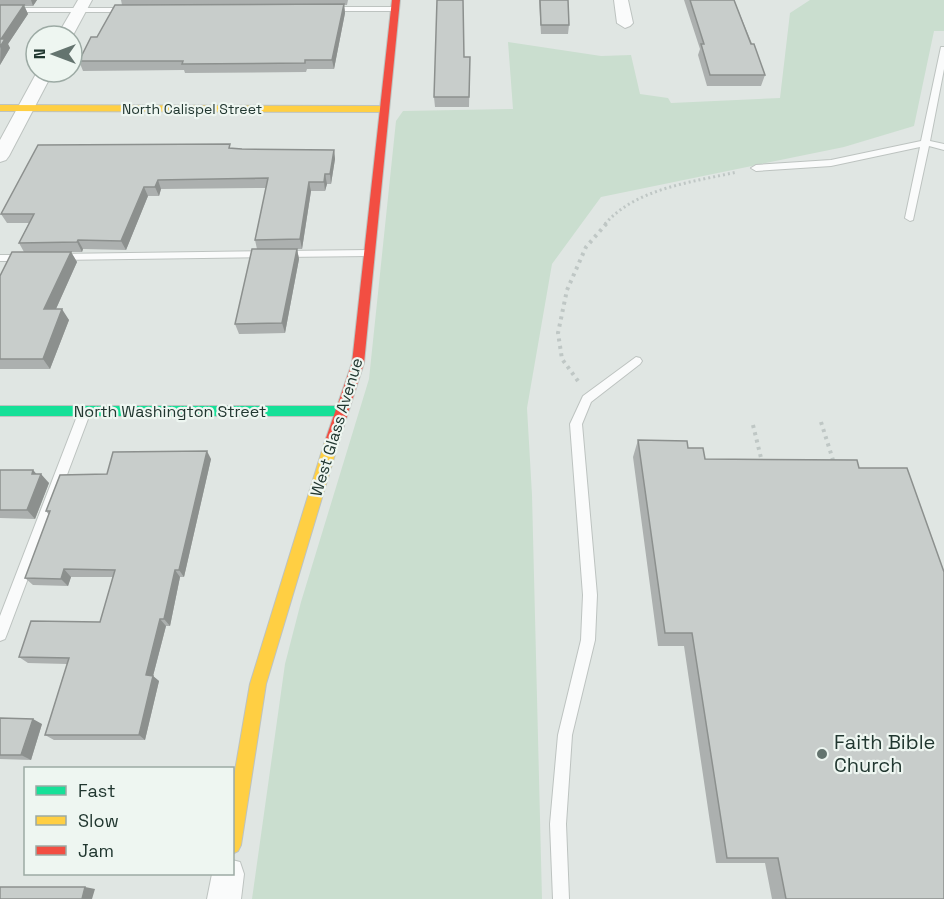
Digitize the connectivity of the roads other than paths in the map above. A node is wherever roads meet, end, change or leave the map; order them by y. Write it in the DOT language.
graph roads {
  1 [pos="621,0"];
  2 [pos="82,5"];
  3 [pos="395,5"];
  4 [pos="316,9"];
  5 [pos="0,10"];
  6 [pos="131,10"];
  7 [pos="625,23"];
  8 [pos="72,24"];
  9 [pos="944,49"];
  10 [pos="39,84"];
  11 [pos="0,108"];
  12 [pos="26,108"];
  13 [pos="384,109"];
  14 [pos="926,143"];
  15 [pos="944,147"];
  16 [pos="0,156"];
  17 [pos="756,168"];
  18 [pos="910,218"];
  19 [pos="369,253"];
  20 [pos="35,257"];
  21 [pos="47,257"];
  22 [pos="0,258"];
  23 [pos="636,361"];
  24 [pos="0,411"];
  25 [pos="85,411"];
  26 [pos="341,411"];
  27 [pos="0,634"];
  28 [pos="234,834"];
  29 [pos="228,875"];
  30 [pos="224,899"];
  31 [pos="561,899"];
  1 -- 7 [label="street"];
  2 -- 5 [label="lane"];
  2 -- 6 [label="lane"];
  2 -- 8 [label="street"];
  3 -- 4 [label="lane"];
  3 -- 13 [label="street, West Glass Avenue"];
  9 -- 14 [label="lane"];
  10 -- 12 [label="street"];
  11 -- 12 [label="street, North Calispel Street"];
  12 -- 13 [label="street, North Calispel Street"];
  12 -- 16 [label="street"];
  13 -- 19 [label="street, West Glass Avenue"];
  14 -- 15 [label="lane"];
  14 -- 17 [label="lane"];
  14 -- 18 [label="lane"];
  19 -- 21 [label="lane"];
  19 -- 26 [label="street, West Glass Avenue"];
  20 -- 22 [label="lane"];
  23 -- 31 [label="lane"];
  24 -- 25 [label="street, North Washington Street"];
  25 -- 26 [label="street, North Washington Street"];
  25 -- 27 [label="lane"];
  26 -- 28 [label="street, West Glass Avenue"];
  29 -- 30 [label="street"];
}
